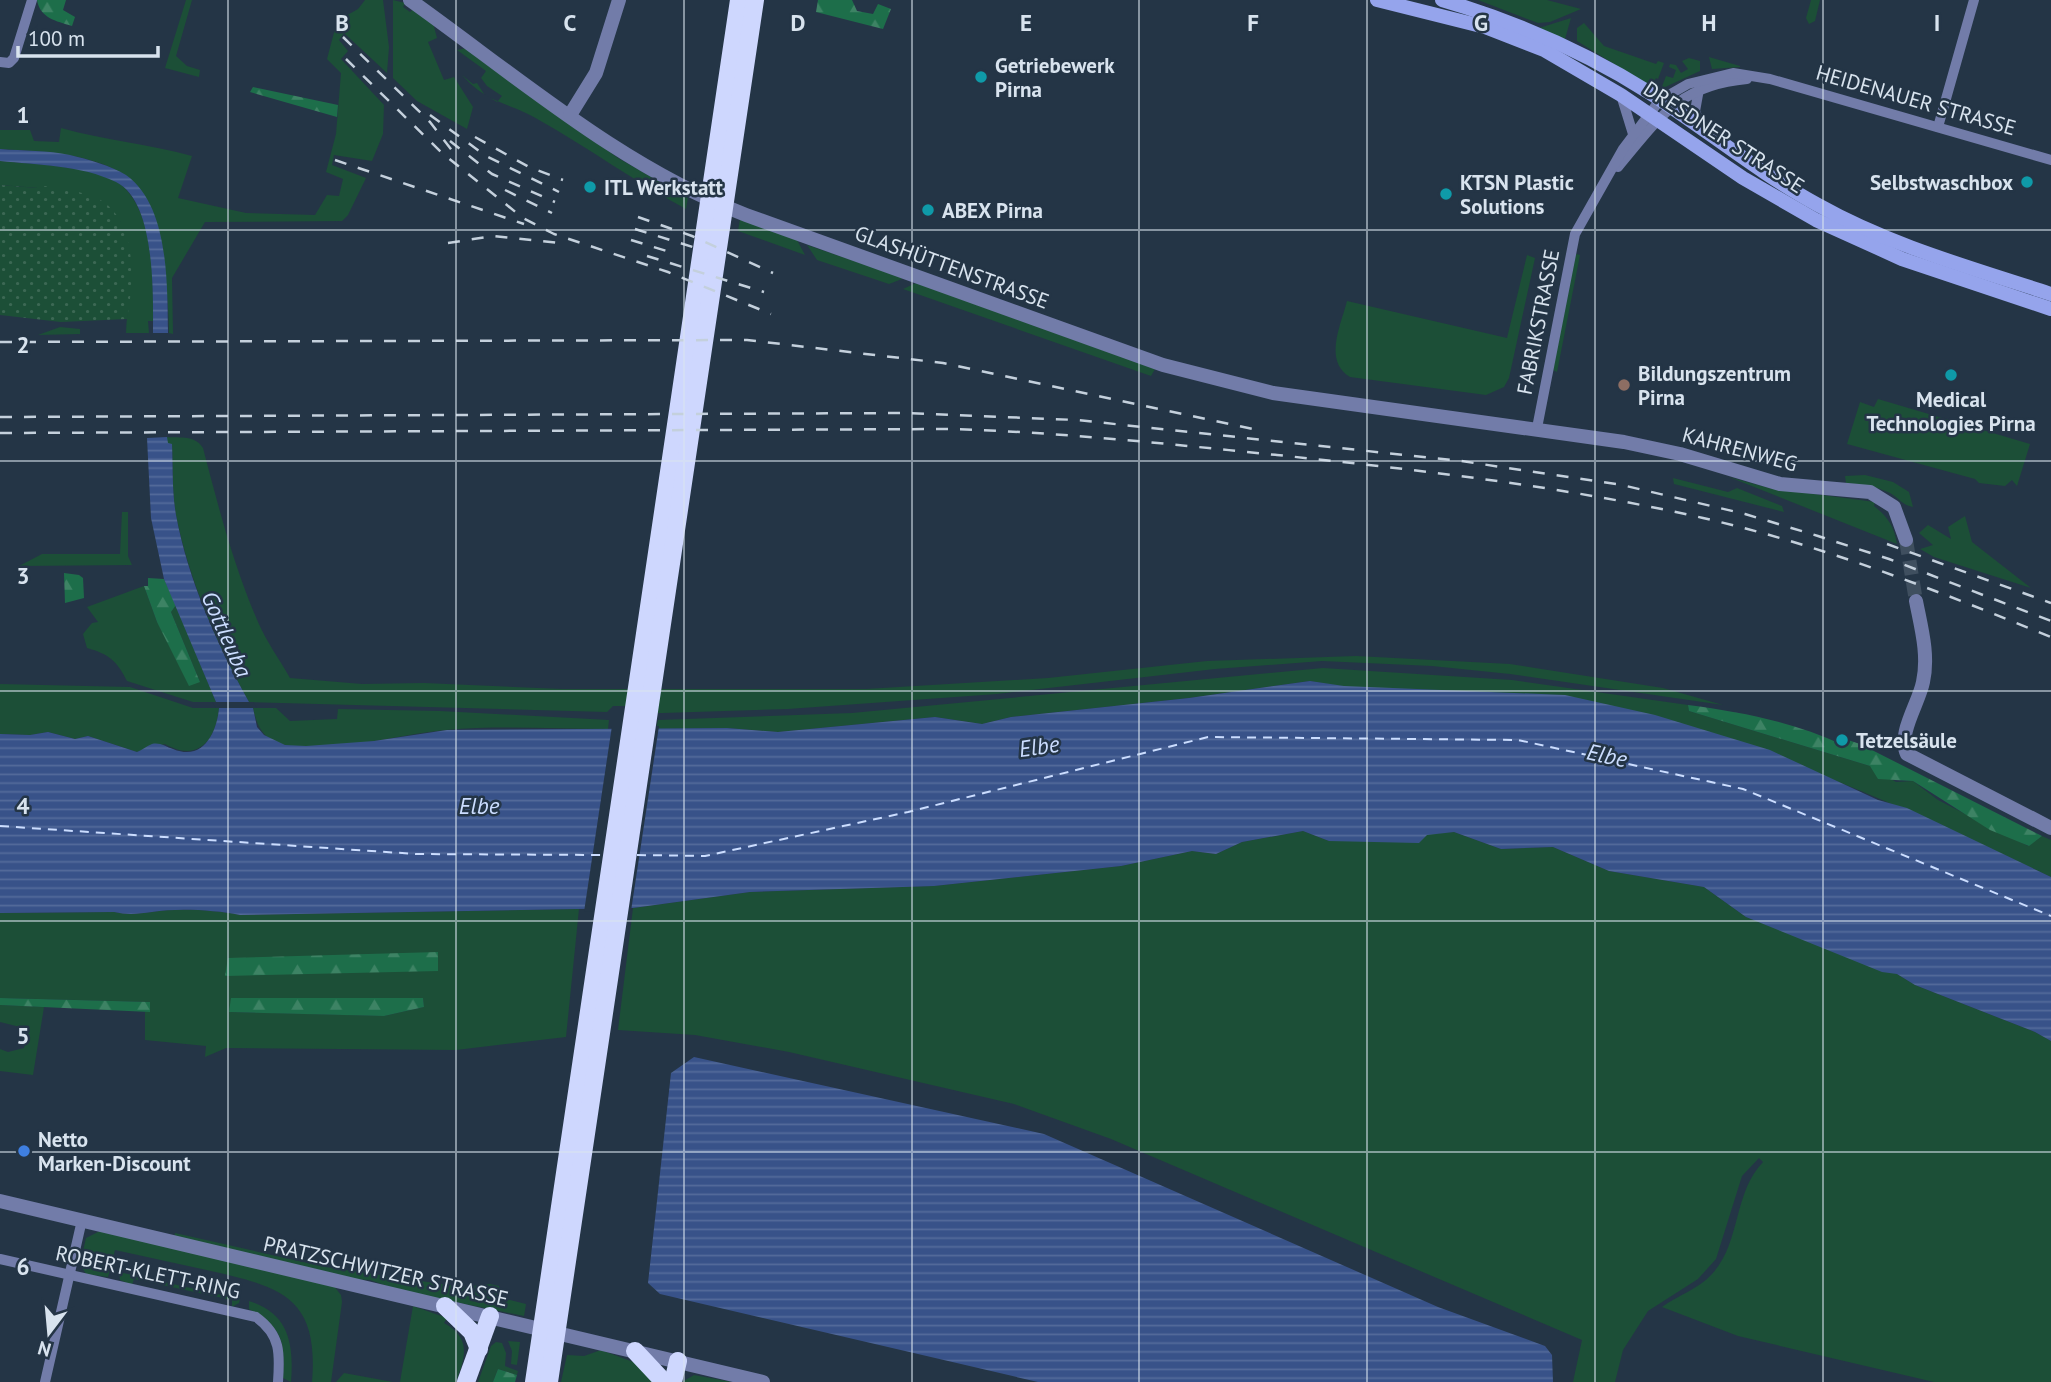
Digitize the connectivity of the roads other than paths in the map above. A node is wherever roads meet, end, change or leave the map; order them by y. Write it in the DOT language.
graph roads {
  1 [pos="32,0"];
  2 [pos="410,0"];
  3 [pos="619,0"];
  4 [pos="738,0"];
  5 [pos="755,0"];
  6 [pos="1377,0"];
  7 [pos="1442,0"];
  8 [pos="1974,0"];
  9 [pos="0,62"];
  10 [pos="1770,79"];
  11 [pos="1699,89"];
  12 [pos="1621,95"];
  13 [pos="1665,104"];
  14 [pos="570,115"];
  15 [pos="1653,117"];
  16 [pos="1938,127"];
  17 [pos="1702,129"];
  18 [pos="1633,134"];
  19 [pos="2051,160"];
  20 [pos="1601,187"];
  21 [pos="2051,294"];
  22 [pos="2051,309"];
  23 [pos="1537,428"];
  24 [pos="1906,540"];
  25 [pos="1916,601"];
  26 [pos="2051,828"];
  27 [pos="0,1201"];
  28 [pos="82,1220"];
  29 [pos="0,1259"];
  30 [pos="69,1275"];
  31 [pos="445,1306"];
  32 [pos="490,1316"];
  33 [pos="479,1349"];
  34 [pos="635,1351"];
  35 [pos="678,1361"];
  36 [pos="543,1376"];
  37 [pos="45,1382"];
  38 [pos="278,1382"];
  39 [pos="466,1382"];
  40 [pos="664,1382"];
  41 [pos="673,1382"];
  42 [pos="763,1382"];
  1 -- 9 [label="street"];
  2 -- 14 [label="street, GLASHÜTTENSTRASSE"];
  3 -- 14 [label="street"];
  4 -- 36 [label="highway"];
  5 -- 36 [label="highway"];
  6 -- 12 [label="main road, DRESDNER STRASSE"];
  7 -- 13 [label="main road, DRESDNER STRASSE"];
  8 -- 16 [label="street"];
  10 -- 11 [label="street, HEIDENAUER STRASSE"];
  10 -- 13 [label="street, HEIDENAUER STRASSE"];
  10 -- 16 [label="street, HEIDENAUER STRASSE"];
  11 -- 13 [label="street, HEIDENAUER STRASSE"];
  11 -- 17 [label="street"];
  12 -- 15 [label="main road, DRESDNER STRASSE"];
  12 -- 18 [label="street"];
  13 -- 15 [label="street"];
  13 -- 17 [label="main road, DRESDNER STRASSE"];
  14 -- 23 [label="street, GLASHÜTTENSTRASSE"];
  15 -- 18 [label="street, FABRIKSTRASSE"];
  15 -- 20 [label="street, FABRIKSTRASSE"];
  15 -- 22 [label="main road, DRESDNER STRASSE"];
  16 -- 19 [label="street, HEIDENAUER STRASSE"];
  17 -- 21 [label="main road, DRESDNER STRASSE"];
  18 -- 20 [label="street, FABRIKSTRASSE"];
  20 -- 23 [label="street, FABRIKSTRASSE"];
  23 -- 24 [label="street, KAHRENWEG"];
  25 -- 26 [label="street"];
  27 -- 28 [label="street, PRATZSCHWITZER STRASSE"];
  28 -- 30 [label="street"];
  28 -- 31 [label="street, PRATZSCHWITZER STRASSE"];
  29 -- 30 [label="street, ROBERT-KLETT-RING"];
  30 -- 37 [label="street"];
  30 -- 38 [label="street, ROBERT-KLETT-RING"];
  31 -- 32 [label="street, PRATZSCHWITZER STRASSE"];
  31 -- 33 [label="highway"];
  32 -- 33 [label="highway"];
  32 -- 34 [label="street, PRATZSCHWITZER STRASSE"];
  33 -- 39 [label="highway"];
  34 -- 35 [label="street, PRATZSCHWITZER STRASSE"];
  34 -- 40 [label="highway"];
  35 -- 41 [label="highway"];
  35 -- 42 [label="street, PRATZSCHWITZER STRASSE"];
}
